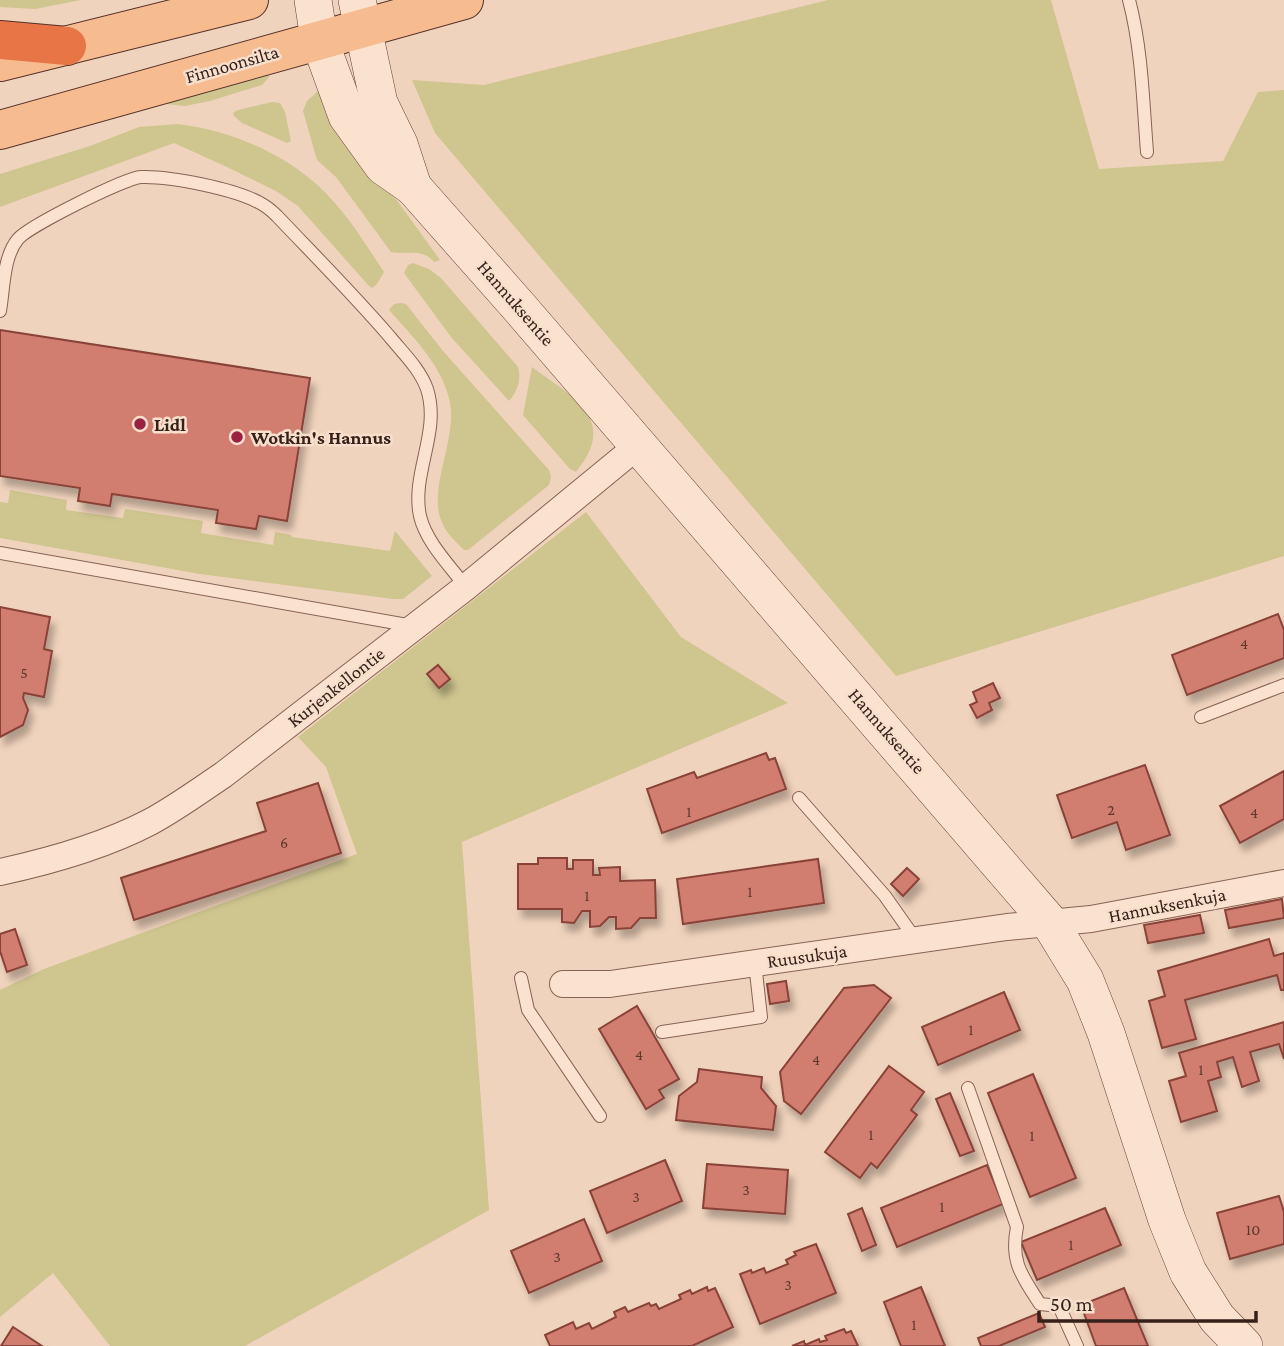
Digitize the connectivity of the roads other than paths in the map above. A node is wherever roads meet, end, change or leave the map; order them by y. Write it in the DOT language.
graph roads {
  1 [pos="248,0"];
  2 [pos="313,0"];
  3 [pos="464,0"];
  4 [pos="1129,0"];
  5 [pos="360,14"];
  6 [pos="319,39"];
  7 [pos="0,40"];
  8 [pos="67,46"];
  9 [pos="0,62"];
  10 [pos="0,130"];
  11 [pos="1147,152"];
  12 [pos="414,187"];
  13 [pos="0,310"];
  14 [pos="640,444"];
  15 [pos="0,553"];
  16 [pos="466,587"];
  17 [pos="413,626"];
  18 [pos="1284,685"];
  19 [pos="1201,717"];
  20 [pos="799,798"];
  21 [pos="0,872"];
  22 [pos="1284,883"];
  23 [pos="1050,923"];
  24 [pos="916,940"];
  25 [pos="755,963"];
  26 [pos="521,978"];
  27 [pos="563,984"];
  28 [pos="662,1031"];
  29 [pos="968,1087"];
  30 [pos="600,1116"];
  31 [pos="1077,1346"];
  32 [pos="1244,1346"];
  1 -- 8 [label="main road"];
  2 -- 6 [label="street, Hannuksentie"];
  3 -- 5 [label="main road, Finnoonsilta"];
  4 -- 11 [label="lane"];
  5 -- 6 [label="main road, Finnoonsilta"];
  5 -- 12 [label="street, Hannuksentie"];
  6 -- 10 [label="main road, Finnoonsilta"];
  6 -- 12 [label="street, Hannuksentie"];
  7 -- 8 [label="highway"];
  8 -- 9 [label="main road"];
  12 -- 14 [label="street, Hannuksentie"];
  13 -- 16 [label="lane"];
  14 -- 16 [label="street, Kurjenkellontie"];
  14 -- 23 [label="street, Hannuksentie"];
  15 -- 17 [label="lane"];
  16 -- 17 [label="street, Kurjenkellontie"];
  17 -- 21 [label="street, Kurjenkellontie"];
  18 -- 19 [label="lane"];
  20 -- 24 [label="lane"];
  22 -- 23 [label="street, Hannuksenkuja"];
  23 -- 24 [label="street, Ruusukuja"];
  23 -- 32 [label="street, Hannuksentie"];
  24 -- 25 [label="street, Ruusukuja"];
  25 -- 27 [label="street, Ruusukuja"];
  25 -- 28 [label="lane"];
  26 -- 30 [label="lane"];
  29 -- 31 [label="lane"];
}
